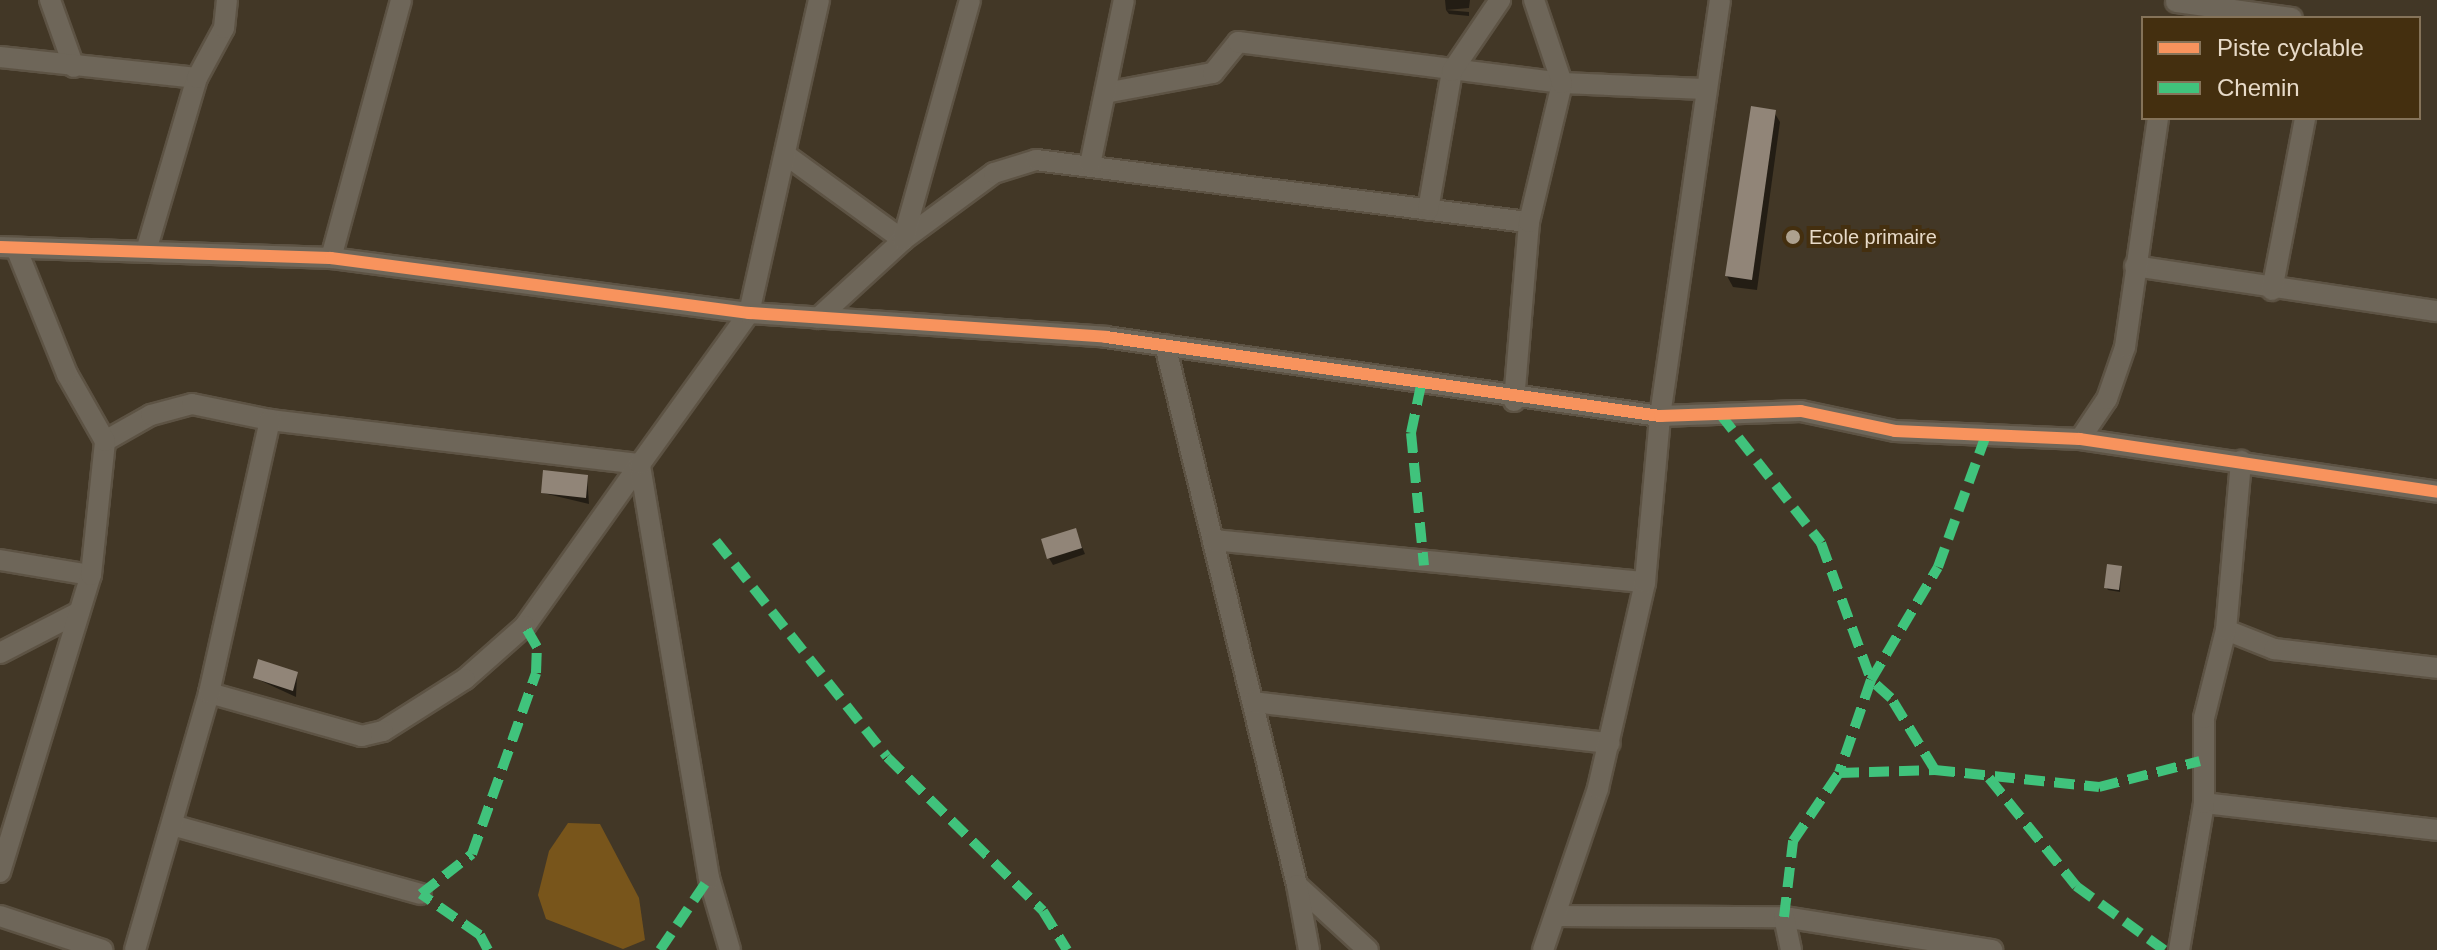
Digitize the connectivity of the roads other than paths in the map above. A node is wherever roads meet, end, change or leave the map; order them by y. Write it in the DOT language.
graph roads {
  1 [pos="50,0"];
  2 [pos="227,0"];
  3 [pos="401,0"];
  4 [pos="819,0"];
  5 [pos="970,0"];
  6 [pos="1124,0"];
  7 [pos="1500,0"];
  8 [pos="1534,0"];
  9 [pos="1720,0"];
  10 [pos="2175,7"];
  11 [pos="2271,16"];
  12 [pos="0,57"];
  13 [pos="74,67"];
  14 [pos="1452,71"];
  15 [pos="197,78"];
  16 [pos="1562,83"];
  17 [pos="1704,89"];
  18 [pos="1105,93"];
  19 [pos="2158,120"];
  20 [pos="2305,120"];
  21 [pos="786,155"];
  22 [pos="1090,165"];
  23 [pos="1428,210"];
  24 [pos="1529,222"];
  25 [pos="903,240"];
  26 [pos="8,248"];
  27 [pos="146,251"];
  28 [pos="331,258"];
  29 [pos="2135,266"];
  30 [pos="2272,290"];
  31 [pos="2437,311"];
  32 [pos="749,313"];
  33 [pos="818,318"];
  34 [pos="1165,345"];
  35 [pos="1514,401"];
  36 [pos="1660,416"];
  37 [pos="270,420"];
  38 [pos="2080,439"];
  39 [pos="105,441"];
  40 [pos="2241,461"];
  41 [pos="640,464"];
  42 [pos="2437,492"];
  43 [pos="1213,540"];
  44 [pos="0,560"];
  45 [pos="91,575"];
  46 [pos="1645,582"];
  47 [pos="79,612"];
  48 [pos="2226,630"];
  49 [pos="0,653"];
  50 [pos="2437,668"];
  51 [pos="209,693"];
  52 [pos="1253,702"];
  53 [pos="1610,743"];
  54 [pos="2204,803"];
  55 [pos="172,825"];
  56 [pos="2437,830"];
  57 [pos="0,872"];
  58 [pos="1297,885"];
  59 [pos="421,894"];
  60 [pos="0,916"];
  61 [pos="1555,916"];
  62 [pos="1784,917"];
  63 [pos="102,950"];
  64 [pos="135,950"];
  65 [pos="730,950"];
  66 [pos="1309,950"];
  67 [pos="1368,950"];
  68 [pos="1543,950"];
  69 [pos="1791,950"];
  70 [pos="1992,950"];
  71 [pos="2179,950"];
  1 -- 13 [label="street"];
  2 -- 15 [label="street"];
  3 -- 28 [label="street"];
  4 -- 21 [label="street"];
  5 -- 25 [label="street"];
  6 -- 18 [label="street"];
  7 -- 14 [label="street"];
  8 -- 16 [label="street"];
  9 -- 17 [label="street"];
  10 -- 11 [label="street"];
  12 -- 13 [label="street"];
  13 -- 15 [label="street"];
  14 -- 16 [label="street"];
  14 -- 18 [label="street"];
  14 -- 23 [label="street"];
  15 -- 27 [label="street"];
  16 -- 17 [label="street"];
  16 -- 24 [label="street"];
  17 -- 36 [label="street"];
  18 -- 22 [label="street"];
  19 -- 29 [label="street"];
  20 -- 30 [label="street"];
  21 -- 25 [label="street"];
  21 -- 32 [label="street"];
  22 -- 23 [label="street"];
  22 -- 25 [label="street"];
  23 -- 24 [label="street"];
  24 -- 35 [label="street"];
  25 -- 33 [label="street"];
  26 -- 27 [label="street"];
  26 -- 39 [label="street"];
  27 -- 28 [label="street"];
  28 -- 32 [label="street"];
  29 -- 30 [label="street"];
  29 -- 38 [label="street"];
  30 -- 31 [label="street"];
  32 -- 33 [label="street"];
  32 -- 41 [label="street"];
  33 -- 34 [label="street"];
  34 -- 35 [label="street"];
  34 -- 43 [label="street"];
  35 -- 36 [label="street"];
  36 -- 38 [label="street"];
  36 -- 46 [label="street"];
  37 -- 39 [label="street"];
  37 -- 41 [label="street"];
  37 -- 51 [label="street"];
  38 -- 40 [label="street"];
  39 -- 45 [label="street"];
  40 -- 42 [label="street"];
  40 -- 48 [label="street"];
  41 -- 51 [label="street"];
  41 -- 65 [label="street"];
  43 -- 46 [label="street"];
  43 -- 52 [label="street"];
  44 -- 45 [label="street"];
  45 -- 47 [label="street"];
  46 -- 53 [label="street"];
  47 -- 49 [label="street"];
  47 -- 57 [label="street"];
  48 -- 50 [label="street"];
  48 -- 54 [label="street"];
  51 -- 55 [label="street"];
  52 -- 53 [label="street"];
  52 -- 58 [label="street"];
  53 -- 61 [label="street"];
  54 -- 56 [label="street"];
  54 -- 71 [label="street"];
  55 -- 59 [label="street"];
  55 -- 64 [label="street"];
  58 -- 66 [label="street"];
  58 -- 67 [label="street"];
  60 -- 63 [label="street"];
  61 -- 62 [label="street"];
  61 -- 68 [label="street"];
  62 -- 69 [label="street"];
  62 -- 70 [label="street"];
}
